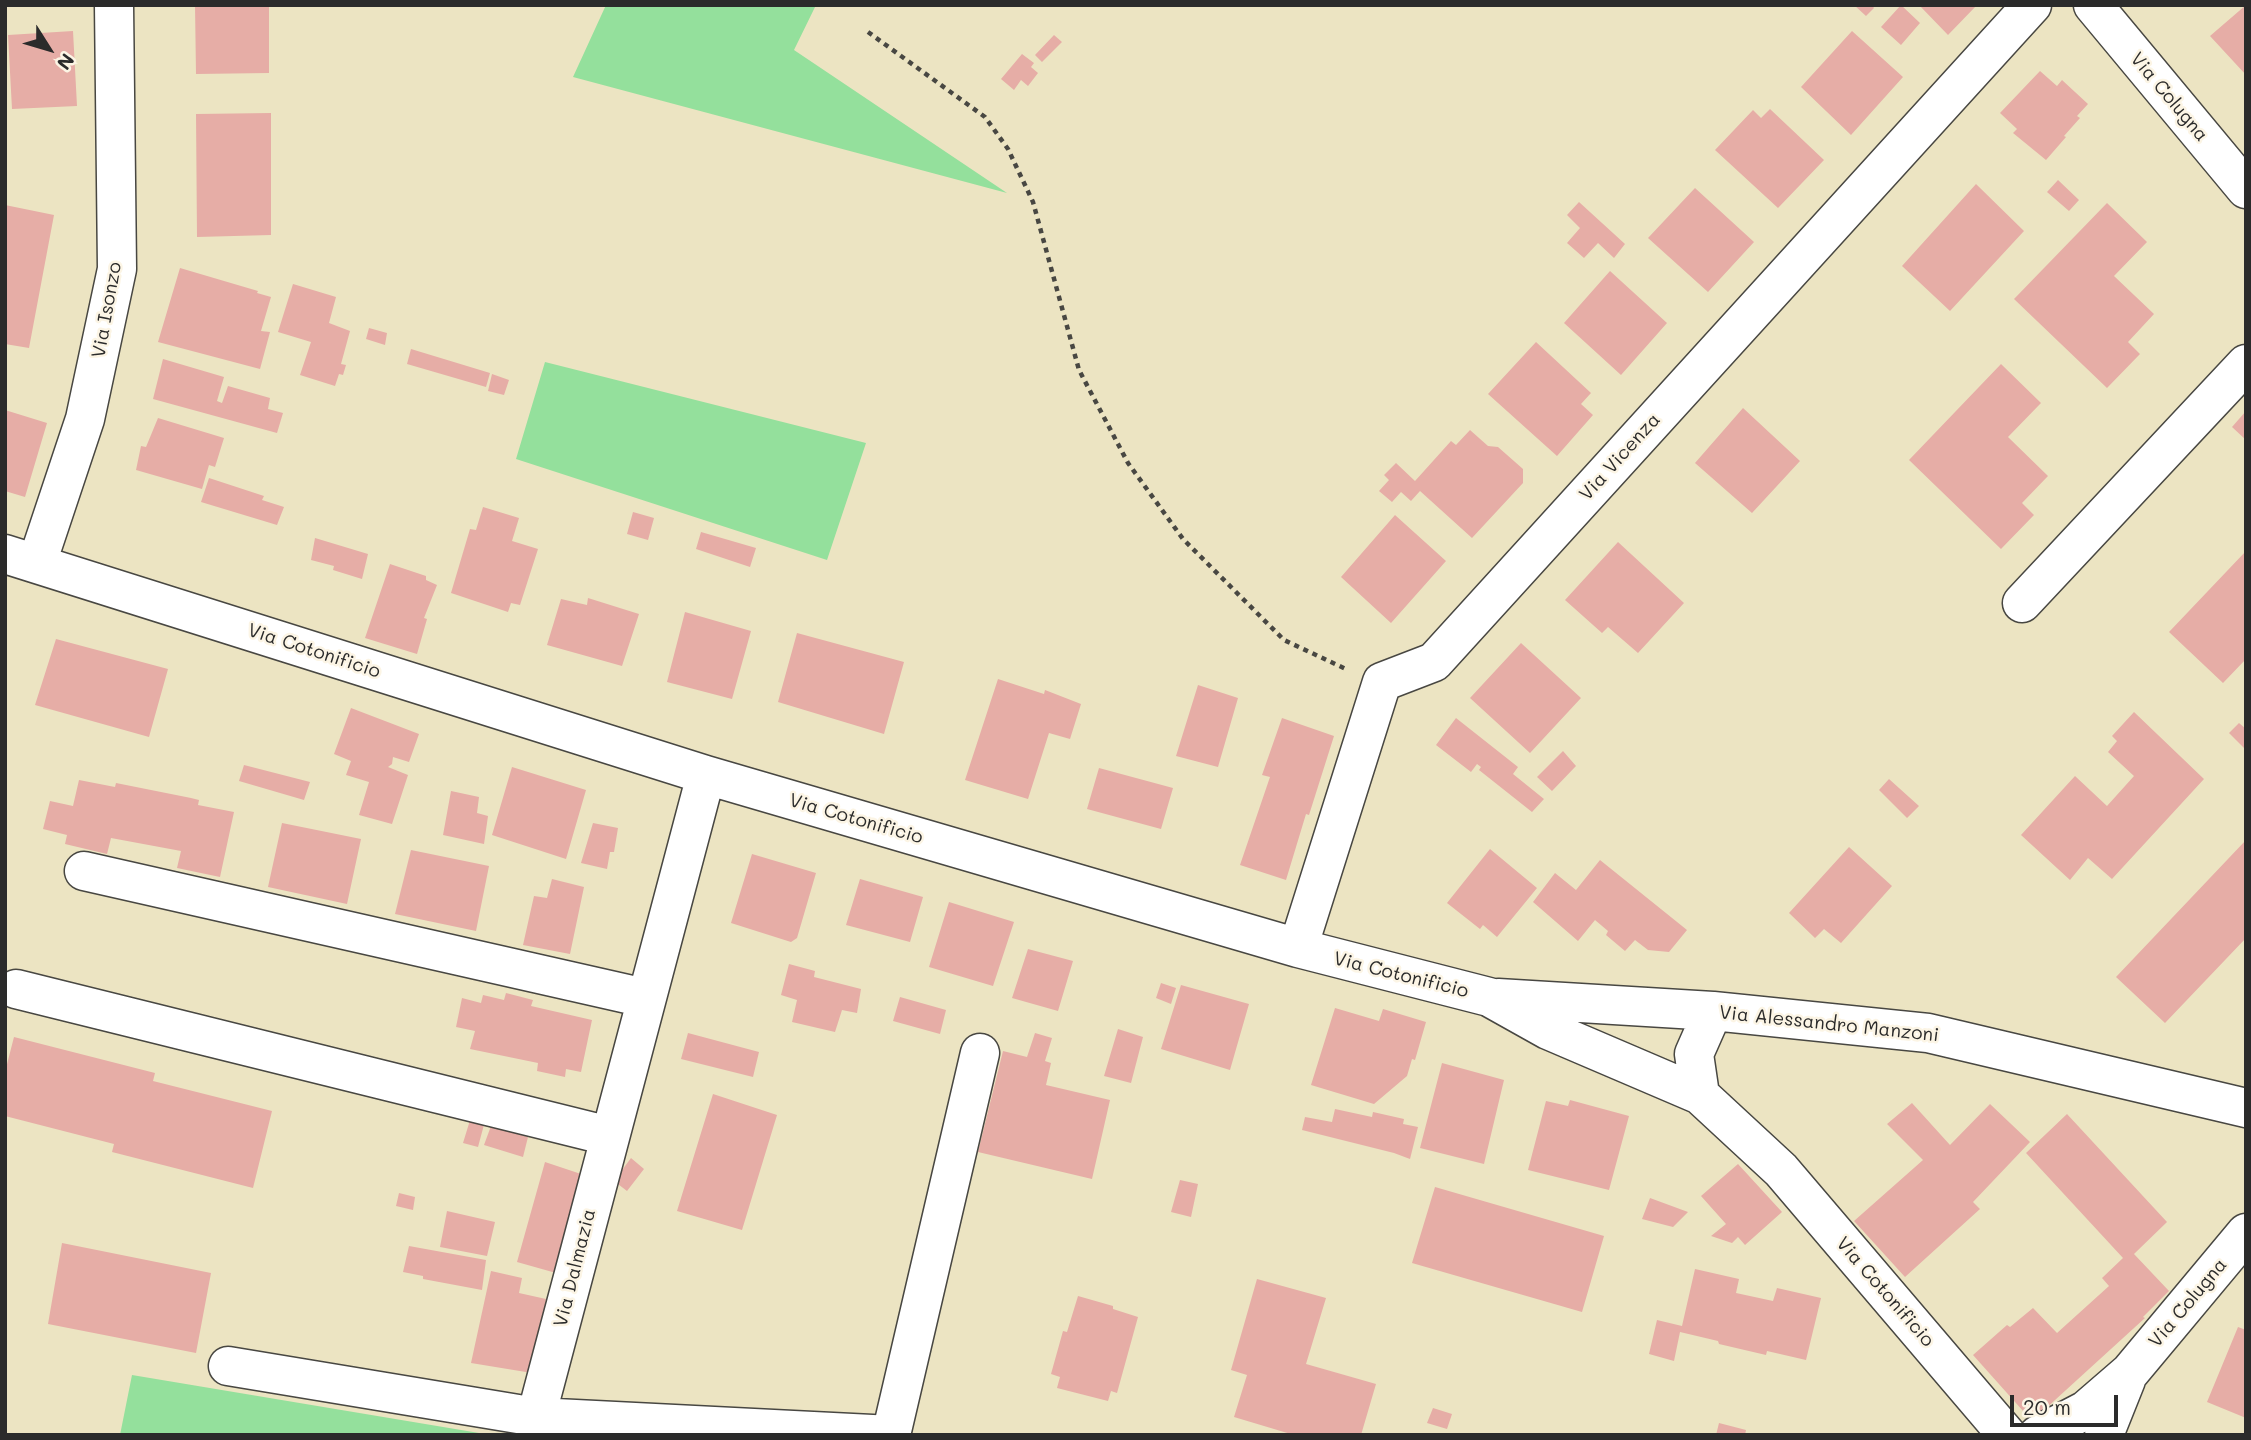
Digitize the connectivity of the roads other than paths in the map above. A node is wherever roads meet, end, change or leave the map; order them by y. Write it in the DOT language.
graph roads {
  1 [pos="114,5"];
  2 [pos="2032,5"];
  3 [pos="2093,5"];
  4 [pos="2246,189"];
  5 [pos="2246,364"];
  6 [pos="21,559"];
  7 [pos="2022,603"];
  8 [pos="706,775"];
  9 [pos="84,871"];
  10 [pos="1298,948"];
  11 [pos="16,989"];
  12 [pos="1489,997"];
  13 [pos="645,998"];
  14 [pos="1713,1011"];
  15 [pos="980,1054"];
  16 [pos="1700,1095"];
  17 [pos="2246,1108"];
  18 [pos="609,1136"];
  19 [pos="2246,1233"];
  20 [pos="228,1366"];
  21 [pos="2130,1372"];
  22 [pos="537,1417"];
  23 [pos="891,1435"];
  24 [pos="2007,1435"];
  25 [pos="2038,1435"];
  26 [pos="2104,1435"];
  1 -- 6 [label="street, Via Isonzo"];
  2 -- 10 [label="street, Via Vicenza"];
  3 -- 4 [label="street, Via Colugna"];
  5 -- 7 [label="street"];
  6 -- 8 [label="street, Via Cotonificio"];
  8 -- 10 [label="street, Via Cotonificio"];
  8 -- 13 [label="street, Via Dalmazia"];
  9 -- 13 [label="street"];
  10 -- 12 [label="street, Via Cotonificio"];
  11 -- 18 [label="street"];
  12 -- 14 [label="street, Via Alessandro Manzoni"];
  12 -- 16 [label="street, Via Cotonificio"];
  13 -- 18 [label="street, Via Dalmazia"];
  14 -- 16 [label="street"];
  14 -- 17 [label="street, Via Alessandro Manzoni"];
  15 -- 23 [label="street"];
  16 -- 24 [label="street, Via Cotonificio"];
  18 -- 22 [label="street, Via Dalmazia"];
  19 -- 21 [label="street, Via Colugna"];
  20 -- 22 [label="street"];
  21 -- 25 [label="street, Via Colugna"];
  21 -- 26 [label="street, Via Colugna"];
  22 -- 23 [label="street"];
}
